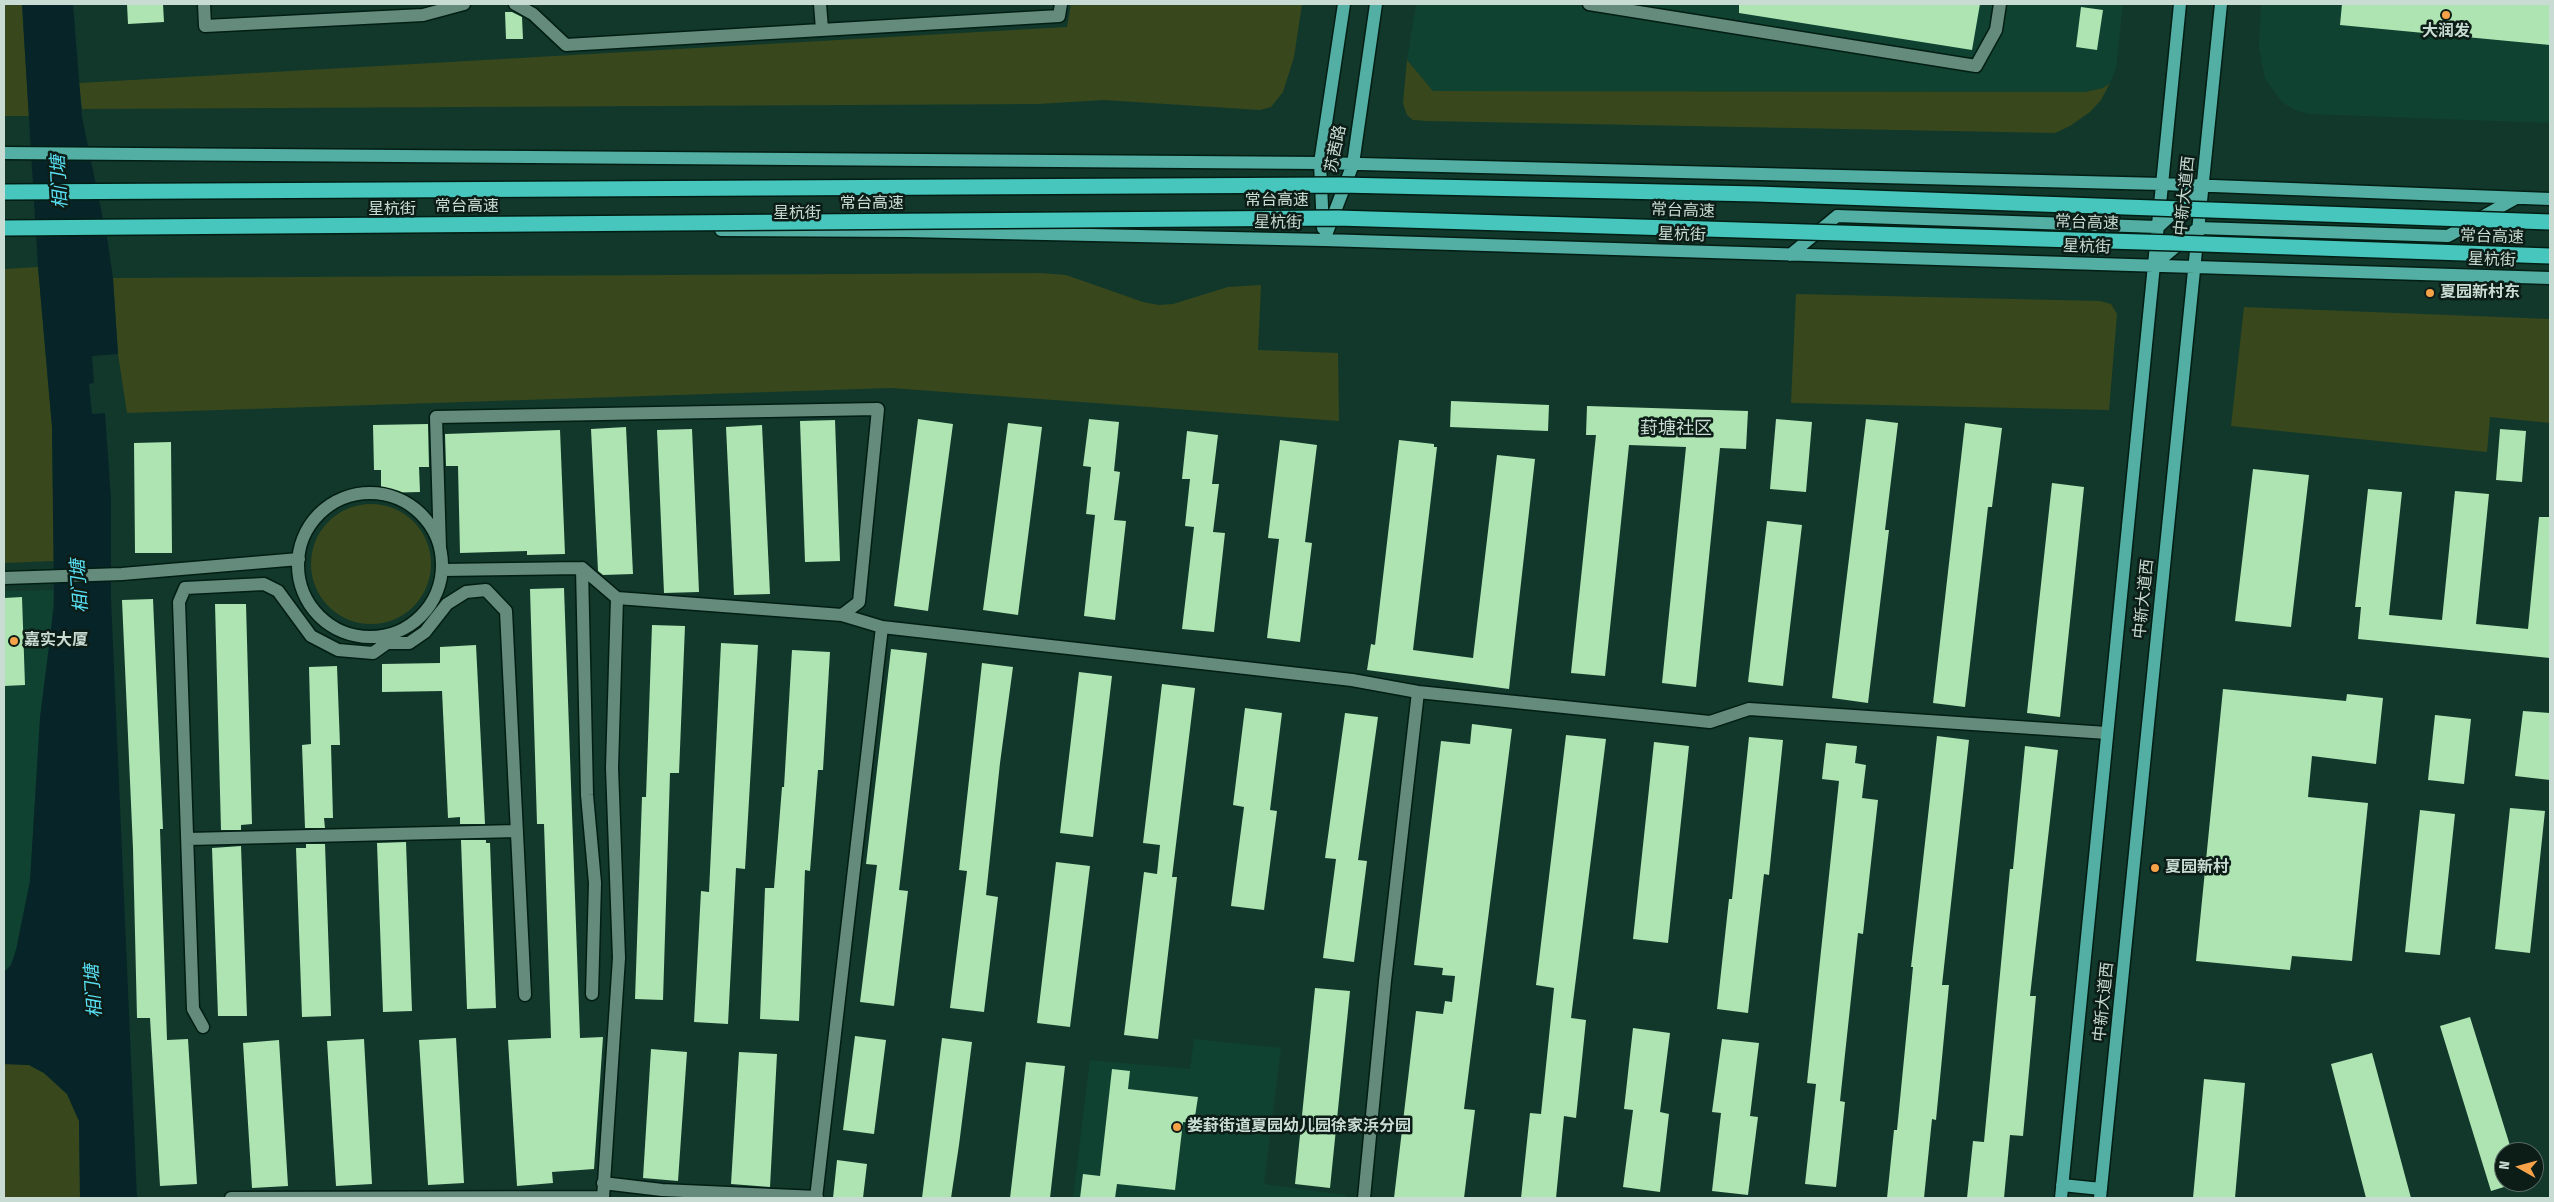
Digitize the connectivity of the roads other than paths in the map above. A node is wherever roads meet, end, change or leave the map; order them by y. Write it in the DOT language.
graph roads {
  1 [pos="204,4"];
  2 [pos="464,4"];
  3 [pos="515,4"];
  4 [pos="820,4"];
  5 [pos="1061,4"];
  6 [pos="1344,4"];
  7 [pos="1376,4"];
  8 [pos="1589,4"];
  9 [pos="2000,4"];
  10 [pos="2180,4"];
  11 [pos="2221,4"];
  12 [pos="822,29"];
  13 [pos="4,153"];
  14 [pos="1320,163"];
  15 [pos="1353,164"];
  16 [pos="2162,184"];
  17 [pos="2202,186"];
  18 [pos="4,192"];
  19 [pos="2516,197"];
  20 [pos="2550,199"];
  21 [pos="2550,222"];
  22 [pos="2158,227"];
  23 [pos="2198,228"];
  24 [pos="4,229"];
  25 [pos="1324,240"];
  26 [pos="1790,254"];
  27 [pos="2550,256"];
  28 [pos="2154,265"];
  29 [pos="2194,266"];
  30 [pos="2550,278"];
  31 [pos="440,548"];
  32 [pos="299,560"];
  33 [pos="582,568"];
  34 [pos="442,570"];
  35 [pos="466,570"];
  36 [pos="4,578"];
  37 [pos="466,592"];
  38 [pos="617,598"];
  39 [pos="842,616"];
  40 [pos="882,627"];
  41 [pos="387,639"];
  42 [pos="1418,692"];
  43 [pos="2107,733"];
  44 [pos="517,832"];
  45 [pos="188,839"];
  46 [pos="592,994"];
  47 [pos="525,995"];
  48 [pos="203,1027"];
  49 [pos="603,1183"];
  50 [pos="2062,1192"];
  51 [pos="2101,1194"];
  52 [pos="603,1197"];
  53 [pos="817,1197"];
  54 [pos="231,1198"];
  55 [pos="1364,1198"];
  1 -- 2 [label="street"];
  3 -- 12 [label="street"];
  4 -- 12 [label="street"];
  5 -- 12 [label="street"];
  6 -- 14 [label="main road, 苏茜路"];
  7 -- 15 [label="main road, 苏茜路"];
  8 -- 9 [label="street"];
  10 -- 16 [label="main road, 中新大道西"];
  11 -- 17 [label="main road, 中新大道西"];
  13 -- 14 [label="main road"];
  14 -- 15 [label="main road"];
  14 -- 25 [label="main road, 苏茜路"];
  15 -- 16 [label="main road"];
  15 -- 25 [label="main road, 苏茜路"];
  16 -- 17 [label="main road"];
  16 -- 22 [label="main road, 中新大道西"];
  17 -- 19 [label="main road"];
  17 -- 22 [label="main road"];
  17 -- 23 [label="main road, 中新大道西"];
  18 -- 21 [label="highway, 常台高速, bridge"];
  19 -- 20 [label="main road"];
  19 -- 23 [label="main road"];
  22 -- 26 [label="main road"];
  22 -- 28 [label="main road, 中新大道西"];
  23 -- 28 [label="main road"];
  23 -- 29 [label="main road, 中新大道西"];
  24 -- 25 [label="main road, 星杭街, bridge"];
  24 -- 27 [label="highway, 常台高速, bridge"];
  25 -- 26 [label="main road, 星杭街"];
  26 -- 28 [label="main road, 星杭街"];
  28 -- 29 [label="main road, 星杭街"];
  28 -- 43 [label="main road, 中新大道西"];
  29 -- 30 [label="main road, 星杭街"];
  29 -- 51 [label="main road, 中新大道西"];
  31 -- 32 [label="street"];
  31 -- 34 [label="street"];
  31 -- 39 [label="street"];
  32 -- 36 [label="street"];
  32 -- 41 [label="street"];
  33 -- 35 [label="street"];
  33 -- 38 [label="street"];
  33 -- 46 [label="street"];
  34 -- 35 [label="street"];
  34 -- 41 [label="street"];
  35 -- 37 [label="street"];
  37 -- 41 [label="street"];
  37 -- 44 [label="street"];
  38 -- 39 [label="street"];
  38 -- 49 [label="street"];
  39 -- 40 [label="street"];
  40 -- 42 [label="street"];
  40 -- 53 [label="street"];
  41 -- 45 [label="street"];
  42 -- 43 [label="street"];
  42 -- 55 [label="street"];
  43 -- 50 [label="main road, 中新大道西"];
  44 -- 45 [label="street"];
  44 -- 47 [label="street"];
  45 -- 48 [label="street"];
  49 -- 52 [label="street"];
  49 -- 53 [label="street"];
  50 -- 51 [label="main road"];
  52 -- 54 [label="street"];
}
